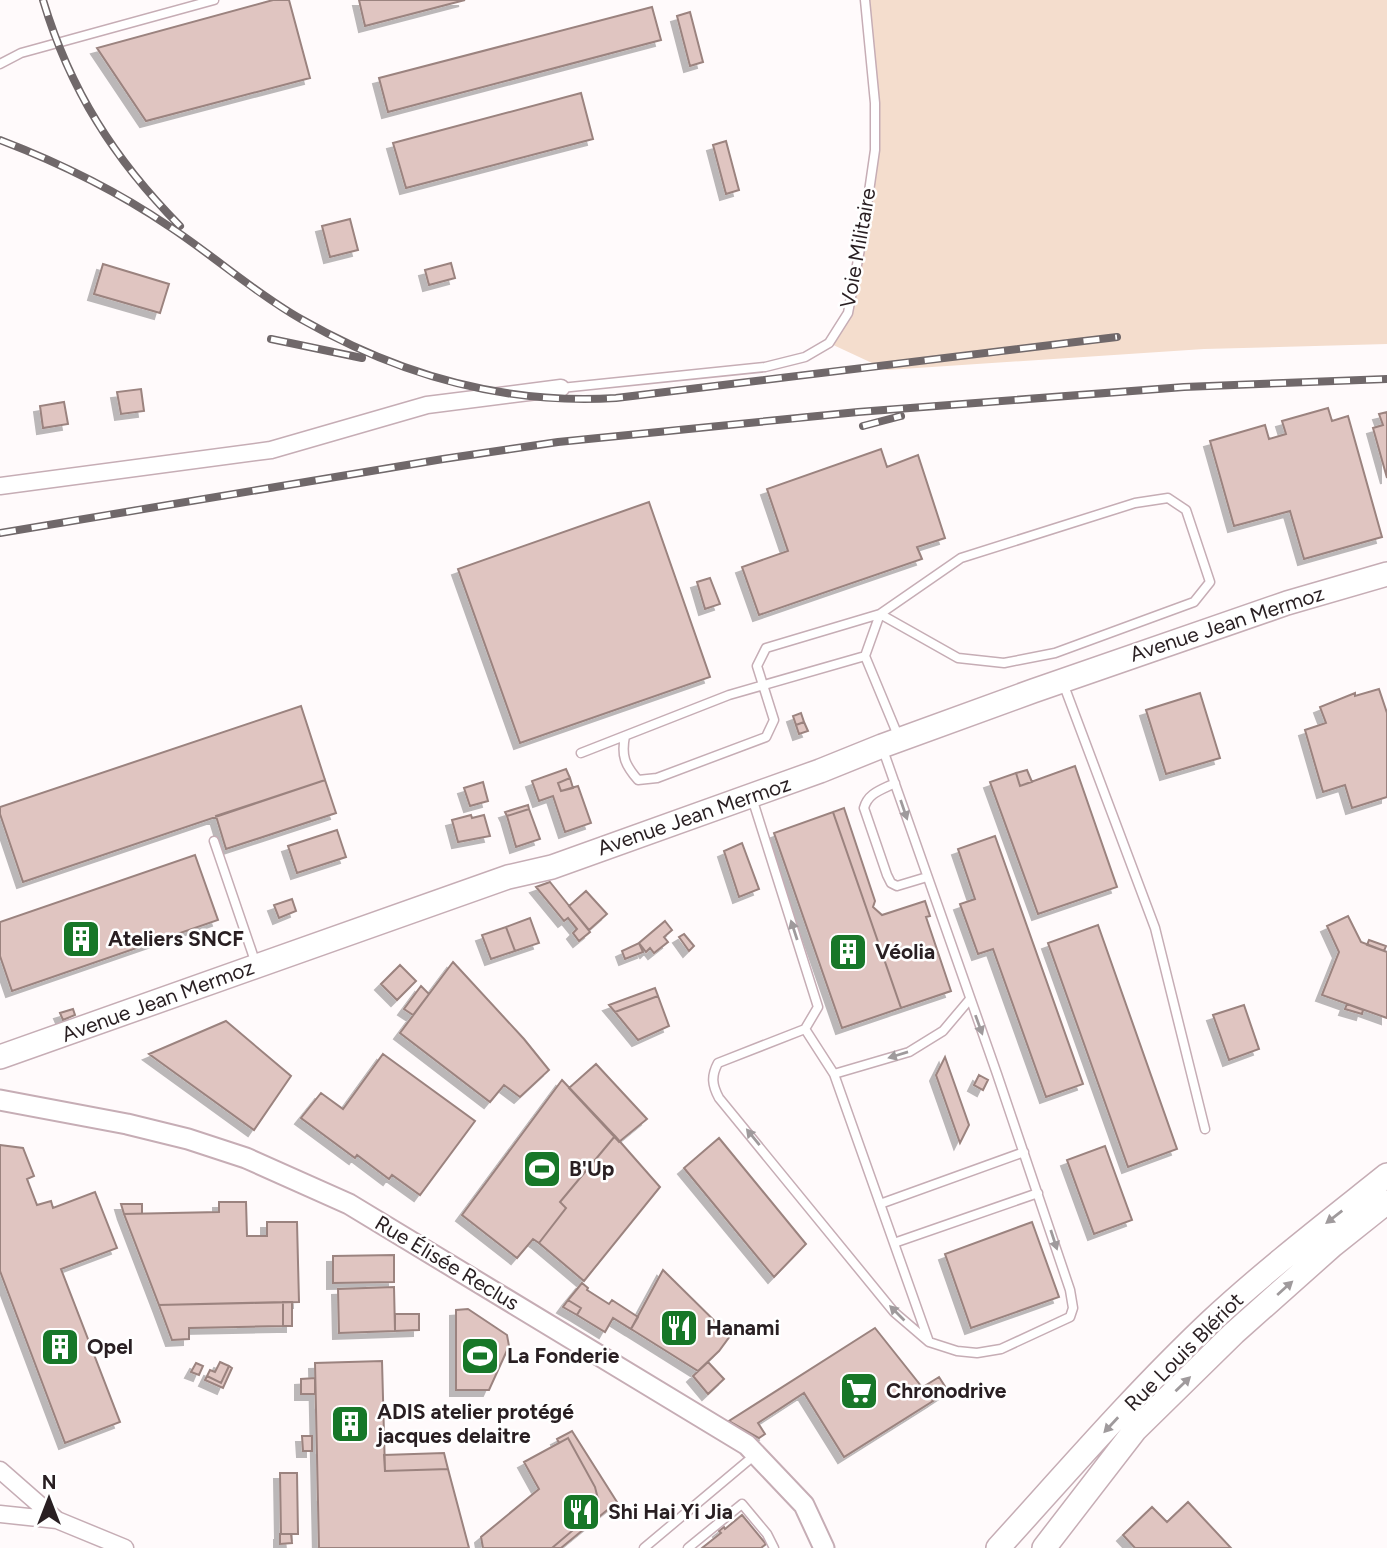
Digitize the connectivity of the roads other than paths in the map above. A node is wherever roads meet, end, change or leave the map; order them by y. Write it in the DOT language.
graph roads {
  1 [pos="214,0"];
  2 [pos="865,0"];
  3 [pos="0,64"];
  4 [pos="561,388"];
  5 [pos="0,486"];
  6 [pos="1387,574"];
  7 [pos="880,614"];
  8 [pos="865,656"];
  9 [pos="1062,680"];
  10 [pos="764,685"];
  11 [pos="625,736"];
  12 [pos="890,743"];
  13 [pos="581,753"];
  14 [pos="895,783"];
  15 [pos="751,795"];
  16 [pos="214,841"];
  17 [pos="927,877"];
  18 [pos="257,966"];
  19 [pos="970,999"];
  20 [pos="805,1029"];
  21 [pos="0,1057"];
  22 [pos="834,1074"];
  23 [pos="0,1100"];
  24 [pos="1205,1129"];
  25 [pos="1024,1152"];
  26 [pos="1387,1175"];
  27 [pos="1038,1194"];
  28 [pos="1387,1202"];
  29 [pos="880,1204"];
  30 [pos="894,1243"];
  31 [pos="929,1342"];
  32 [pos="755,1454"];
  33 [pos="0,1470"];
  34 [pos="0,1514"];
  35 [pos="57,1520"];
  36 [pos="125,1548"];
  37 [pos="644,1548"];
  38 [pos="688,1548"];
  39 [pos="774,1548"];
  40 [pos="824,1548"];
  41 [pos="998,1548"];
  42 [pos="1044,1548"];
  1 -- 3 [label="lane"];
  2 -- 4 [label="lane, Voie Militaire"];
  4 -- 5 [label="street"];
  6 -- 9 [label="main road, Avenue Jean Mermoz"];
  7 -- 7 [label="lane"];
  7 -- 8 [label="lane"];
  7 -- 10 [label="lane"];
  8 -- 10 [label="lane"];
  8 -- 12 [label="lane"];
  9 -- 12 [label="main road, Avenue Jean Mermoz"];
  9 -- 24 [label="lane"];
  10 -- 11 [label="lane"];
  10 -- 11 [label="lane"];
  11 -- 13 [label="lane"];
  12 -- 14 [label="lane"];
  12 -- 15 [label="main road, Avenue Jean Mermoz"];
  14 -- 17 [label="lane, one-way"];
  14 -- 17 [label="lane"];
  15 -- 18 [label="main road, Avenue Jean Mermoz"];
  20 -- 15 [label="lane, one-way"];
  16 -- 18 [label="lane"];
  17 -- 19 [label="lane"];
  18 -- 21 [label="main road, Avenue Jean Mermoz"];
  19 -- 22 [label="lane, one-way"];
  19 -- 25 [label="lane, one-way"];
  20 -- 22 [label="lane"];
  31 -- 20 [label="lane, one-way"];
  22 -- 29 [label="lane"];
  23 -- 32 [label="street, Rue Élisée Reclus"];
  25 -- 27 [label="lane"];
  25 -- 29 [label="lane"];
  26 -- 41 [label="main road, Rue Louis Blériot, one-way"];
  27 -- 30 [label="lane"];
  27 -- 31 [label="lane, one-way"];
  42 -- 28 [label="main road, Rue Louis Blériot, one-way"];
  29 -- 30 [label="lane"];
  30 -- 31 [label="lane"];
  32 -- 37 [label="lane"];
  32 -- 40 [label="street, Rue Élisée Reclus"];
  33 -- 35 [label="street"];
  34 -- 35 [label="street"];
  35 -- 36 [label="street"];
  38 -- 39 [label="lane"];
}
